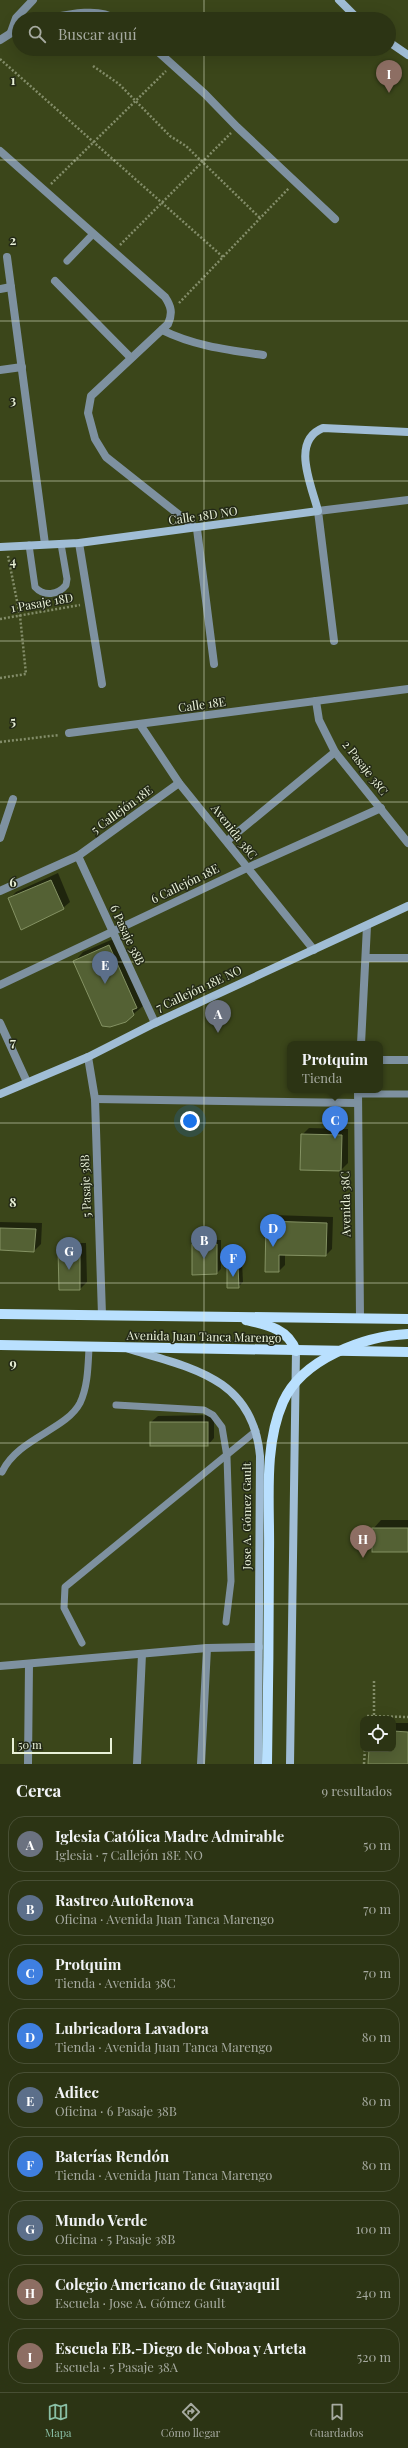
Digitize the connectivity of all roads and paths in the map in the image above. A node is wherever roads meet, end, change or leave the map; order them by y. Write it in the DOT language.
graph roads {
  1 [pos="33,0"];
  2 [pos="339,0"];
  3 [pos="22,12"];
  4 [pos="351,12"];
  5 [pos="12,32"];
  6 [pos="0,40"];
  7 [pos="396,47"];
  8 [pos="162,56"];
  9 [pos="408,56"];
  10 [pos="0,59"];
  11 [pos="172,65"];
  12 [pos="93,66"];
  13 [pos="136,101"];
  14 [pos="237,127"];
  15 [pos="93,143"];
  16 [pos="0,151"];
  17 [pos="202,162"];
  18 [pos="296,181"];
  19 [pos="45,191"];
  20 [pos="163,202"];
  21 [pos="260,218"];
  22 [pos="336,219"];
  23 [pos="93,234"];
  24 [pos="114,251"];
  25 [pos="7,257"];
  26 [pos="223,257"];
  27 [pos="67,261"];
  28 [pos="55,281"];
  29 [pos="11,287"];
  30 [pos="0,288"];
  31 [pos="171,311"];
  32 [pos="162,330"];
  33 [pos="263,355"];
  34 [pos="131,358"];
  35 [pos="22,367"];
  36 [pos="0,370"];
  37 [pos="408,432"];
  38 [pos="408,500"];
  39 [pos="318,511"];
  40 [pos="197,529"];
  41 [pos="79,543"];
  42 [pos="44,544"];
  43 [pos="61,544"];
  44 [pos="29,545"];
  45 [pos="3,547"];
  46 [pos="88,604"];
  47 [pos="20,616"];
  48 [pos="0,619"];
  49 [pos="334,641"];
  50 [pos="214,664"];
  51 [pos="0,678"];
  52 [pos="102,684"];
  53 [pos="408,689"];
  54 [pos="316,701"];
  55 [pos="141,726"];
  56 [pos="69,734"];
  57 [pos="0,742"];
  58 [pos="335,752"];
  59 [pos="179,783"];
  60 [pos="13,799"];
  61 [pos="381,808"];
  62 [pos="0,838"];
  63 [pos="227,841"];
  64 [pos="408,843"];
  65 [pos="78,856"];
  66 [pos="247,868"];
  67 [pos="0,891"];
  68 [pos="408,906"];
  69 [pos="367,926"];
  70 [pos="113,932"];
  71 [pos="314,950"];
  72 [pos="366,958"];
  73 [pos="408,958"];
  74 [pos="0,986"];
  75 [pos="0,1023"];
  76 [pos="155,1023"];
  77 [pos="361,1041"];
  78 [pos="88,1057"];
  79 [pos="383,1060"];
  80 [pos="408,1060"];
  81 [pos="27,1082"];
  82 [pos="358,1093"];
  83 [pos="383,1093"];
  84 [pos="0,1094"];
  85 [pos="408,1094"];
  86 [pos="95,1099"];
  87 [pos="357,1103"];
  88 [pos="0,1314"];
  89 [pos="102,1315"];
  90 [pos="221,1315"];
  91 [pos="360,1318"];
  92 [pos="408,1319"];
  93 [pos="408,1334"];
  94 [pos="0,1345"];
  95 [pos="89,1348"];
  96 [pos="125,1348"];
  97 [pos="296,1351"];
  98 [pos="408,1352"];
  99 [pos="116,1405"];
  100 [pos="256,1431"];
  101 [pos="227,1457"];
  102 [pos="2,1472"];
  103 [pos="226,1622"];
  104 [pos="82,1643"];
  105 [pos="259,1647"];
  106 [pos="207,1648"];
  107 [pos="142,1654"];
  108 [pos="29,1664"];
  109 [pos="0,1666"];
  110 [pos="374,1681"];
  111 [pos="374,1716"];
  112 [pos="396,1717"];
  113 [pos="408,1717"];
  114 [pos="365,1752"];
  115 [pos="28,1764"];
  116 [pos="137,1764"];
  117 [pos="201,1764"];
  118 [pos="258,1764"];
  119 [pos="267,1764"];
  120 [pos="290,1764"];
  121 [pos="364,1764"];
  1 -- 3 [label="street"];
  2 -- 4 [label="street"];
  5 -- 6 [label="street"];
  7 -- 9 [label="street"];
  8 -- 11 [label="street"];
  10 -- 15 [label="path"];
  11 -- 13 [label="path"];
  11 -- 14 [label="street"];
  12 -- 13 [label="path"];
  13 -- 15 [label="path"];
  13 -- 17 [label="path"];
  14 -- 17 [label="path"];
  14 -- 18 [label="street"];
  15 -- 19 [label="path"];
  15 -- 20 [label="path"];
  16 -- 19 [label="street"];
  17 -- 20 [label="path"];
  17 -- 21 [label="path"];
  18 -- 21 [label="path"];
  18 -- 22 [label="street"];
  19 -- 23 [label="street"];
  20 -- 24 [label="path"];
  20 -- 26 [label="path"];
  21 -- 26 [label="path"];
  23 -- 24 [label="street"];
  23 -- 27 [label="lane"];
  24 -- 31 [label="street"];
  25 -- 29 [label="street"];
  26 -- 31 [label="path"];
  28 -- 34 [label="street"];
  29 -- 30 [label="street"];
  29 -- 35 [label="street"];
  31 -- 32 [label="street"];
  32 -- 33 [label="street"];
  32 -- 34 [label="street"];
  34 -- 40 [label="street"];
  35 -- 36 [label="street"];
  35 -- 42 [label="street"];
  37 -- 39 [label="street"];
  38 -- 39 [label="street, Calle 18D NO"];
  39 -- 40 [label="street, Calle 18D NO"];
  39 -- 49 [label="street"];
  40 -- 41 [label="street, Calle 18D NO"];
  40 -- 50 [label="street"];
  41 -- 43 [label="street, Calle 18D NO"];
  41 -- 46 [label="street"];
  42 -- 43 [label="street, Calle 18D NO"];
  42 -- 44 [label="street, Calle 18D NO"];
  43 -- 44 [label="lane"];
  44 -- 45 [label="street, Calle 18D NO"];
  45 -- 47 [label="path"];
  46 -- 47 [label="path, 1 Pasaje 18D"];
  46 -- 52 [label="street"];
  47 -- 48 [label="path, 1 Pasaje 18D"];
  47 -- 51 [label="path"];
  53 -- 54 [label="street, Calle 18E"];
  54 -- 55 [label="street, Calle 18E"];
  54 -- 58 [label="street, 2 Pasaje 38C"];
  55 -- 56 [label="street, Calle 18E"];
  55 -- 59 [label="street, Avenida 38C"];
  56 -- 57 [label="path"];
  58 -- 61 [label="street, 2 Pasaje 38C"];
  58 -- 63 [label="street"];
  59 -- 63 [label="street, Avenida 38C"];
  59 -- 65 [label="street, 5 Callejón 18E"];
  60 -- 62 [label="street"];
  61 -- 64 [label="street, 2 Pasaje 38C"];
  61 -- 66 [label="street, 6 Callejón 18E"];
  63 -- 66 [label="street, Avenida 38C"];
  65 -- 67 [label="street, 5 Callejón 18E"];
  65 -- 70 [label="street, 6 Pasaje 38B"];
  66 -- 70 [label="street, 6 Callejón 18E"];
  66 -- 71 [label="street, Avenida 38C"];
  68 -- 69 [label="street, 7 Callejón 18E NO"];
  69 -- 71 [label="street, 7 Callejón 18E NO"];
  69 -- 72 [label="street"];
  70 -- 74 [label="street, 6 Callejón 18E"];
  70 -- 76 [label="street, 6 Pasaje 38B"];
  71 -- 76 [label="street, 7 Callejón 18E NO"];
  72 -- 73 [label="street"];
  72 -- 77 [label="street"];
  75 -- 81 [label="street"];
  76 -- 78 [label="street, 7 Callejón 18E NO"];
  78 -- 81 [label="street, 7 Callejón 18E NO"];
  78 -- 86 [label="street, 5 Pasaje 38B"];
  79 -- 80 [label="street"];
  81 -- 84 [label="street, 7 Callejón 18E NO"];
  82 -- 87 [label="street, Avenida 38C"];
  83 -- 85 [label="lane"];
  86 -- 87 [label="street"];
  86 -- 89 [label="street, 5 Pasaje 38B"];
  87 -- 91 [label="street, Avenida 38C"];
  88 -- 89 [label="main road, Avenida Juan Tanca Marengo"];
  89 -- 90 [label="main road, Avenida Juan Tanca Marengo"];
  90 -- 91 [label="main road, Avenida Juan Tanca Marengo"];
  90 -- 97 [label="main road"];
  91 -- 92 [label="main road, Avenida Juan Tanca Marengo"];
  93 -- 119 [label="main road, bridge"];
  94 -- 95 [label="main road, Avenida Juan Tanca Marengo"];
  95 -- 96 [label="main road, Avenida Juan Tanca Marengo"];
  95 -- 102 [label="lane"];
  96 -- 97 [label="main road, Avenida Juan Tanca Marengo"];
  96 -- 100 [label="street, Jose A. Gómez Gault"];
  97 -- 98 [label="main road, Avenida Juan Tanca Marengo"];
  97 -- 120 [label="street"];
  99 -- 101 [label="lane"];
  100 -- 101 [label="lane"];
  100 -- 105 [label="street, Jose A. Gómez Gault"];
  101 -- 103 [label="lane"];
  101 -- 104 [label="lane"];
  105 -- 106 [label="street"];
  105 -- 118 [label="street, Jose A. Gómez Gault"];
  106 -- 107 [label="street"];
  106 -- 117 [label="street"];
  107 -- 108 [label="street"];
  107 -- 116 [label="street"];
  108 -- 109 [label="street"];
  108 -- 115 [label="street"];
  110 -- 111 [label="path"];
  112 -- 113 [label="path"];
  114 -- 121 [label="path"];
}
